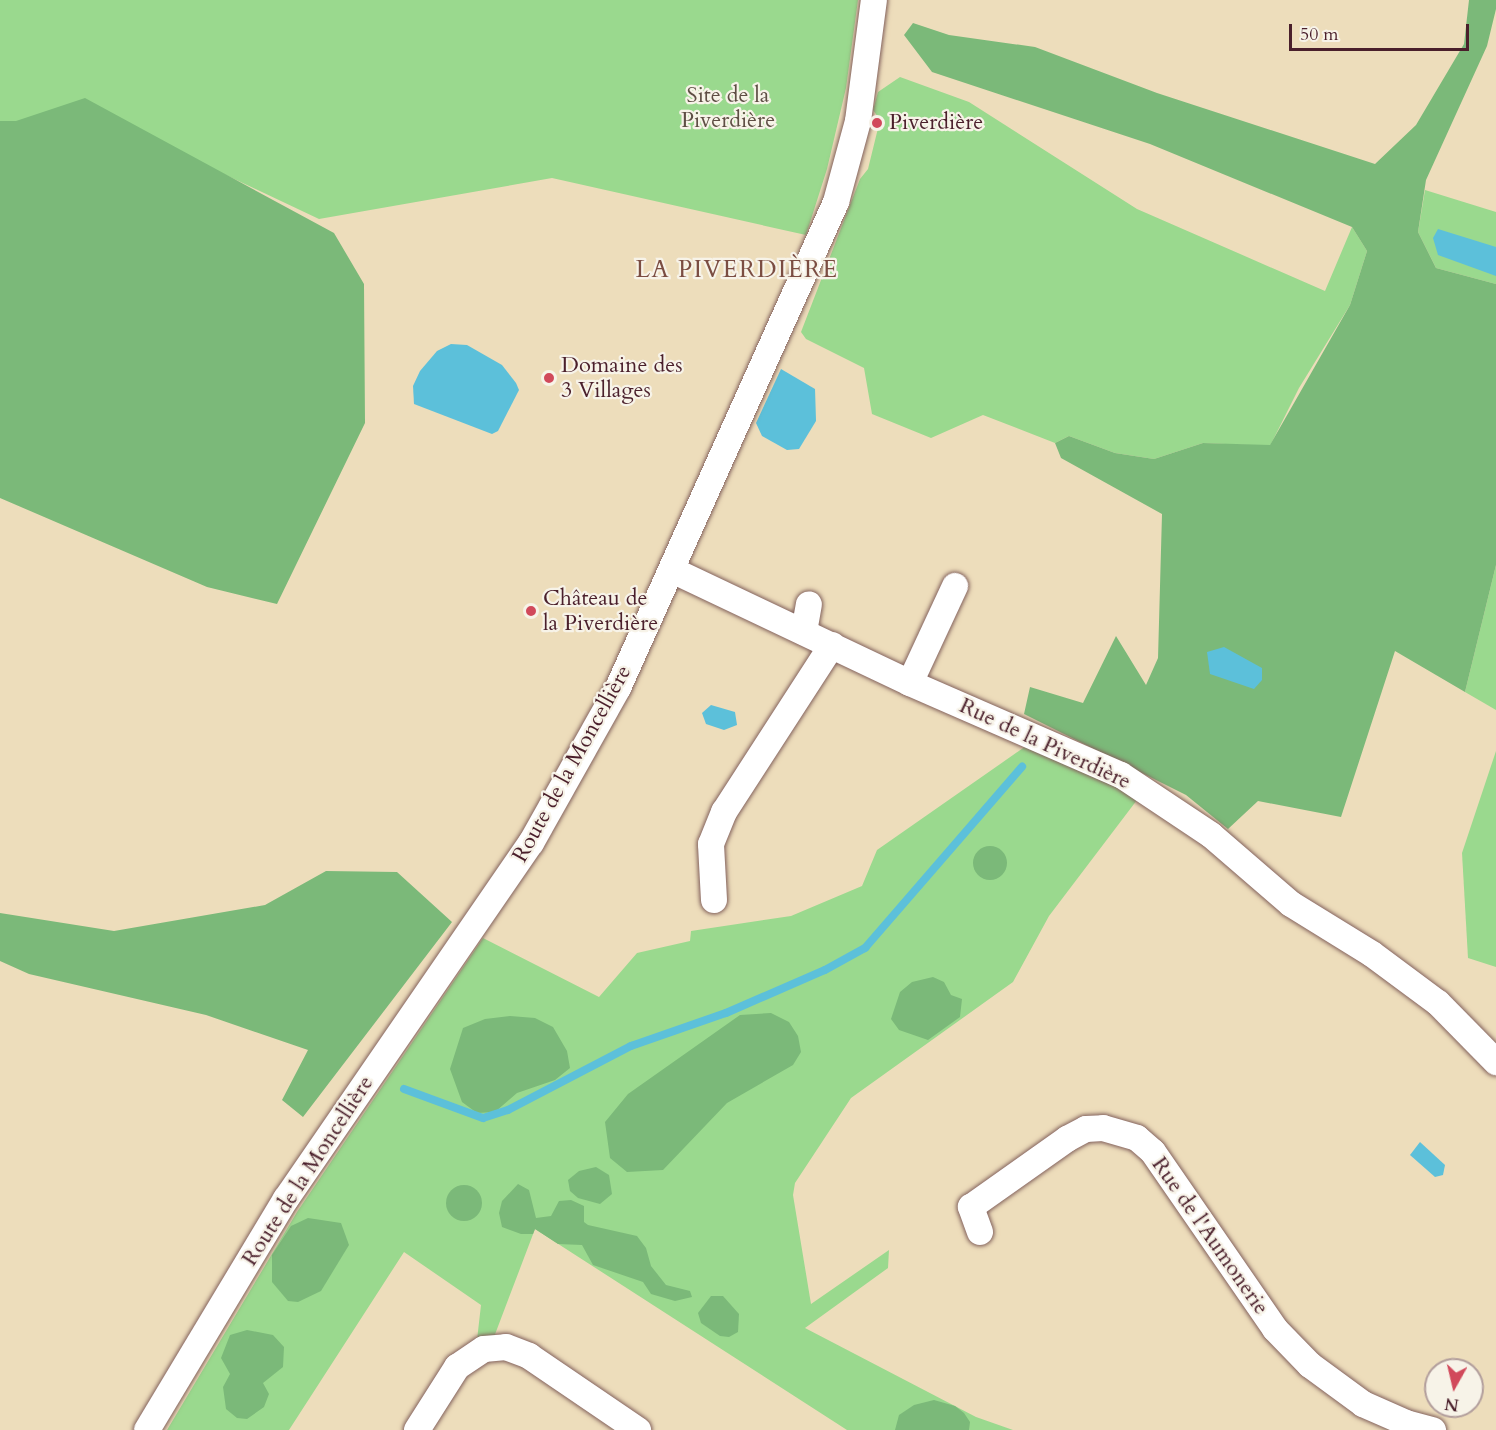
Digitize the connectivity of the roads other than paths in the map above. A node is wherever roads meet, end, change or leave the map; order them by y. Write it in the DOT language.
graph roads {
  1 [pos="874,0"];
  2 [pos="672,570"];
  3 [pos="955,586"];
  4 [pos="809,604"];
  5 [pos="804,632"];
  6 [pos="832,645"];
  7 [pos="910,682"];
  8 [pos="714,900"];
  9 [pos="1496,1062"];
  10 [pos="980,1232"];
  11 [pos="147,1430"];
  12 [pos="417,1430"];
  13 [pos="638,1430"];
  14 [pos="1433,1430"];
  1 -- 2 [label="street, Route de la Moncellière"];
  2 -- 5 [label="street, Rue de la Piverdière"];
  2 -- 11 [label="street, Route de la Moncellière"];
  3 -- 7 [label="street"];
  4 -- 5 [label="street"];
  5 -- 6 [label="street, Rue de la Piverdière"];
  6 -- 7 [label="street, Rue de la Piverdière"];
  6 -- 8 [label="street"];
  7 -- 9 [label="street, Rue de la Piverdière"];
  10 -- 14 [label="street, Rue de l'Aumonerie"];
  12 -- 13 [label="street"];
}
